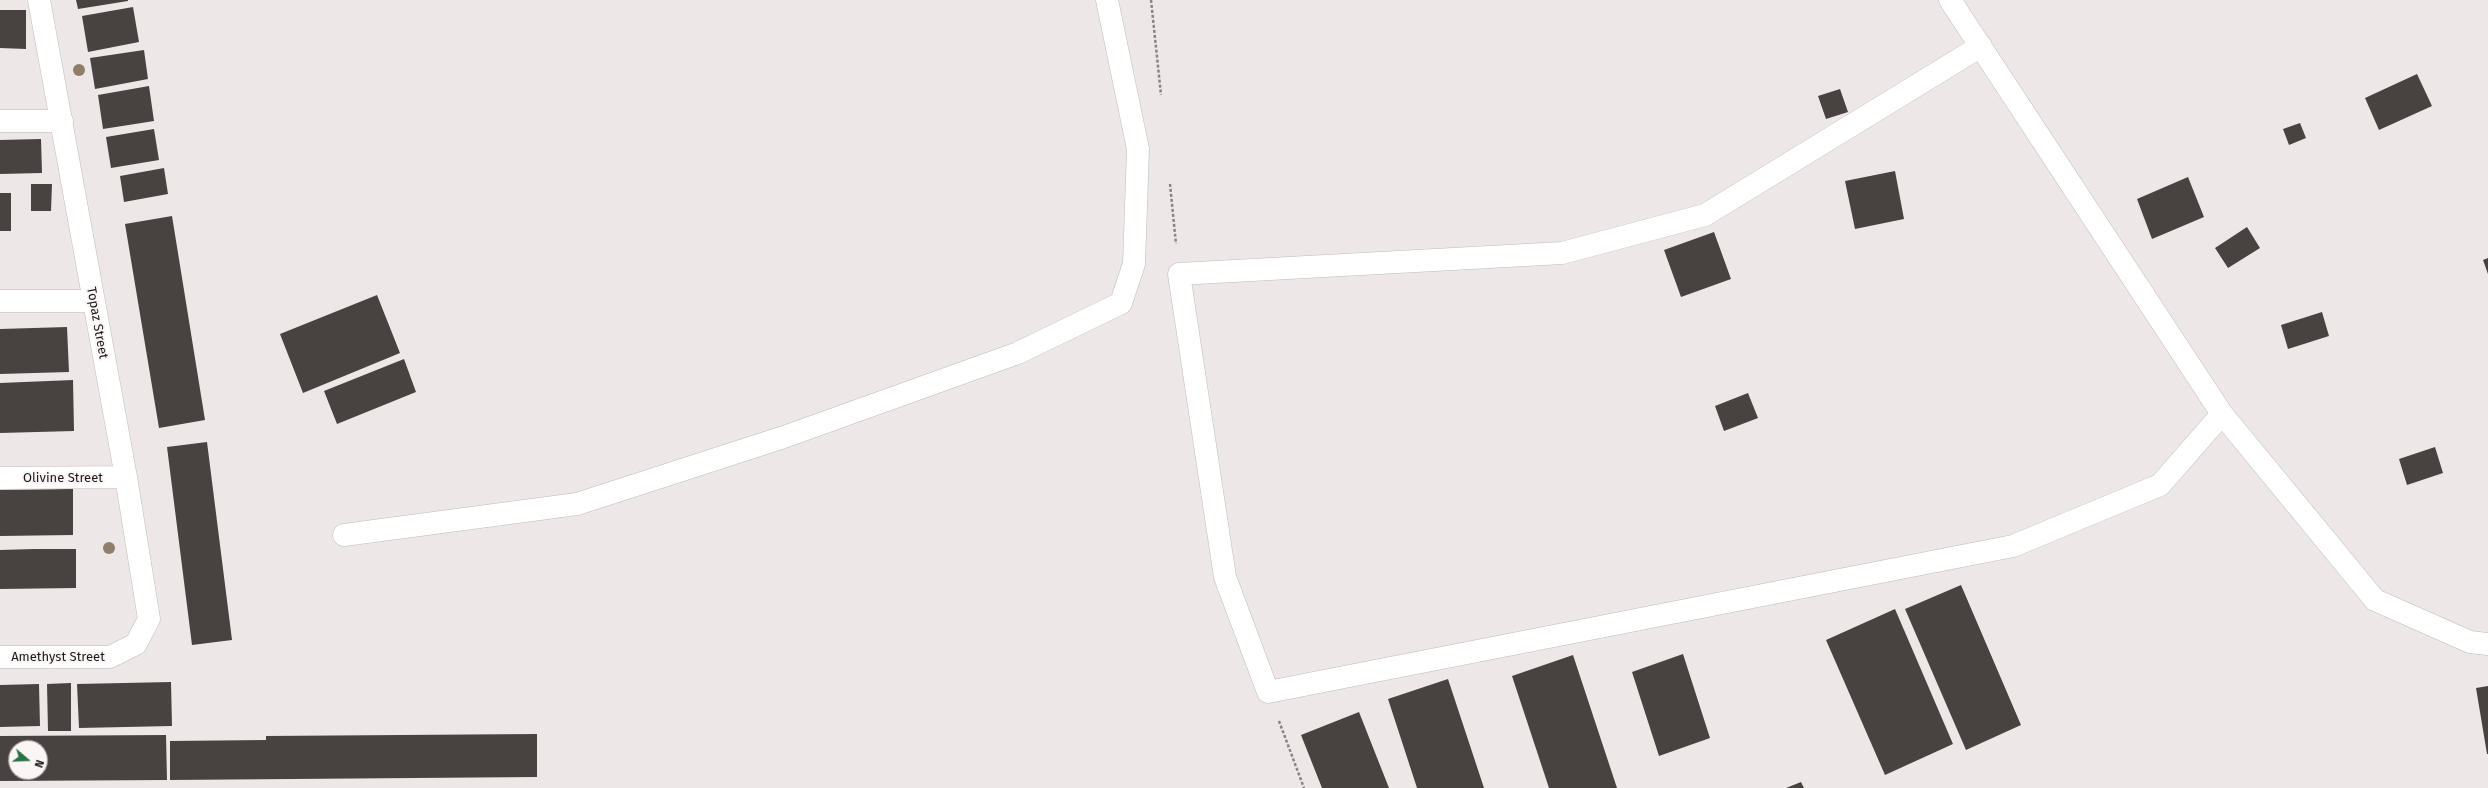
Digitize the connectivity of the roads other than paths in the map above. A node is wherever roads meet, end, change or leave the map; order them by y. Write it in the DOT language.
graph roads {
  1 [pos="39,0"];
  2 [pos="1108,0"];
  3 [pos="1950,0"];
  4 [pos="1981,46"];
  5 [pos="0,121"];
  6 [pos="62,121"];
  7 [pos="0,301"];
  8 [pos="92,302"];
  9 [pos="2222,414"];
  10 [pos="126,477"];
  11 [pos="0,478"];
  12 [pos="344,535"];
  13 [pos="136,644"];
  14 [pos="2488,644"];
  15 [pos="0,658"];
  1 -- 6 [label="street, Topaz Street"];
  2 -- 12 [label="street"];
  3 -- 4 [label="street"];
  4 -- 9 [label="street"];
  4 -- 9 [label="street"];
  5 -- 6 [label="street"];
  6 -- 8 [label="street, Topaz Street"];
  7 -- 8 [label="street"];
  8 -- 10 [label="street, Topaz Street"];
  9 -- 14 [label="street"];
  10 -- 11 [label="street, Olivine Street"];
  10 -- 13 [label="street, Topaz Street"];
  13 -- 15 [label="street, Amethyst Street"];
}
